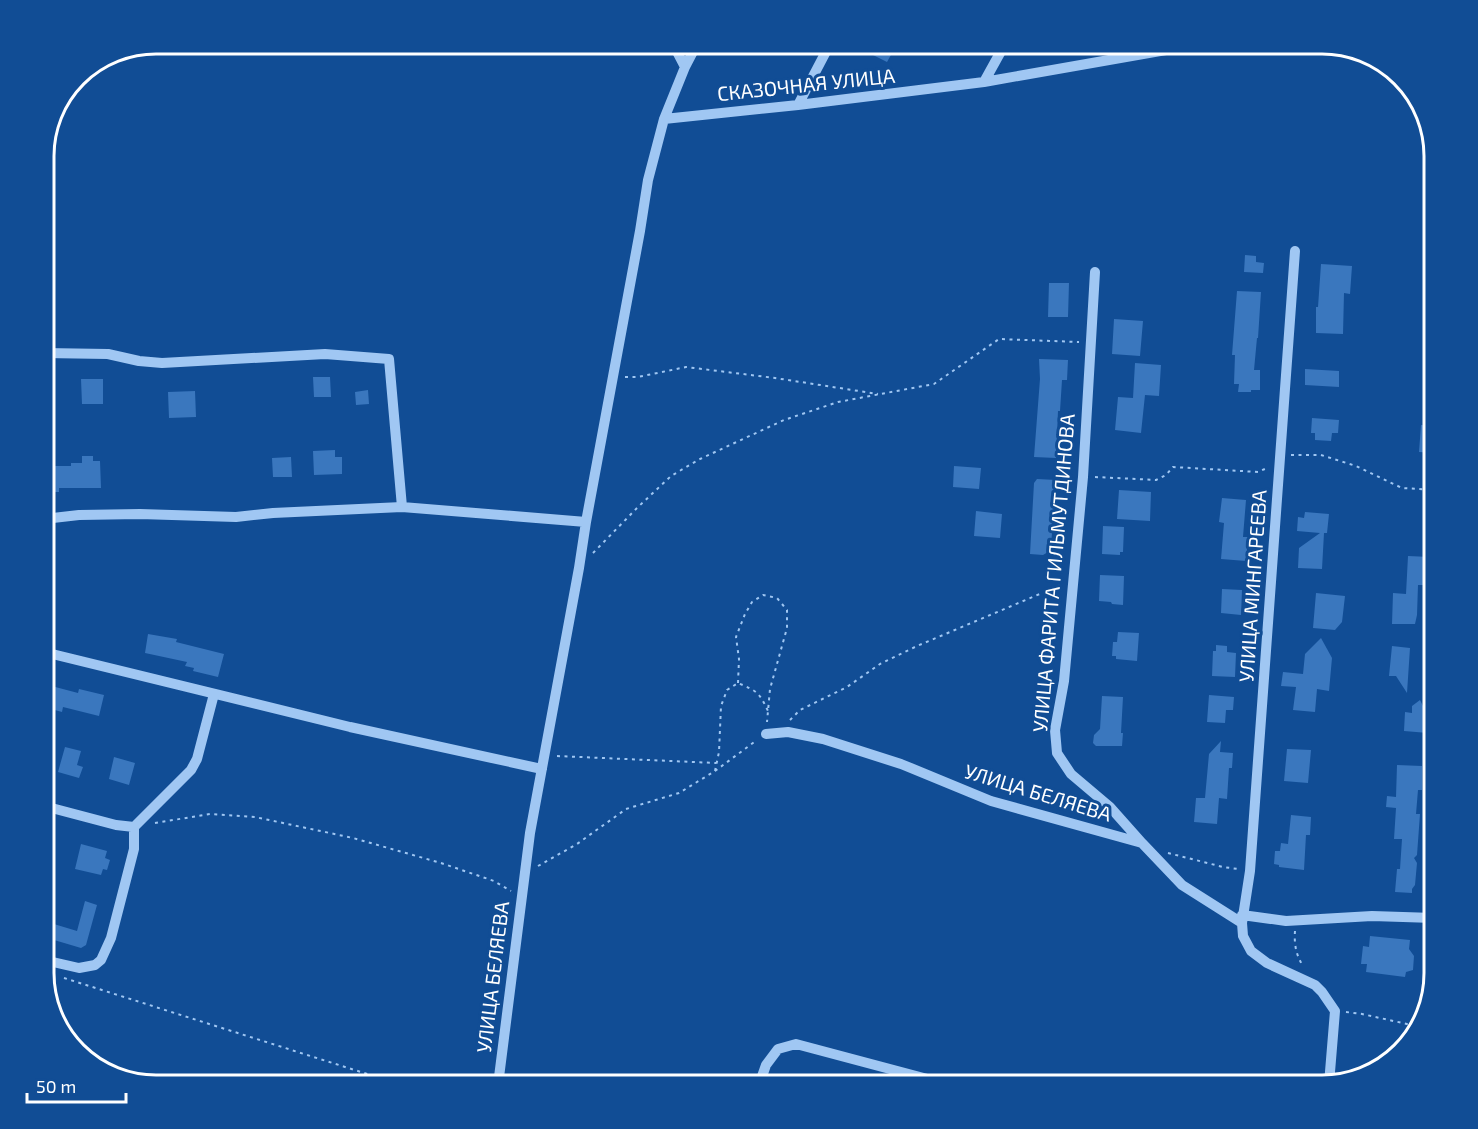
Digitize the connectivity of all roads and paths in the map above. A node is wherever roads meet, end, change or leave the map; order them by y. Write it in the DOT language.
graph roads {
  1 [pos="678,54"];
  2 [pos="692,54"];
  3 [pos="825,54"];
  4 [pos="999,54"];
  5 [pos="1143,54"];
  6 [pos="685,67"];
  7 [pos="984,82"];
  8 [pos="798,105"];
  9 [pos="664,119"];
  10 [pos="1295,251"];
  11 [pos="1095,272"];
  12 [pos="1091,342"];
  13 [pos="54,353"];
  14 [pos="614,374"];
  15 [pos="881,394"];
  16 [pos="1281,455"];
  17 [pos="1083,477"];
  18 [pos="1424,489"];
  19 [pos="402,507"];
  20 [pos="54,518"];
  21 [pos="586,522"];
  22 [pos="579,568"];
  23 [pos="1074,580"];
  24 [pos="54,654"];
  25 [pos="738,683"];
  26 [pos="214,694"];
  27 [pos="768,712"];
  28 [pos="766,734"];
  29 [pos="544,755"];
  30 [pos="716,763"];
  31 [pos="542,769"];
  32 [pos="715,771"];
  33 [pos="54,809"];
  34 [pos="156,823"];
  35 [pos="134,827"];
  36 [pos="1142,843"];
  37 [pos="1162,851"];
  38 [pos="1250,871"];
  39 [pos="525,873"];
  40 [pos="522,897"];
  41 [pos="1424,918"];
  42 [pos="1242,919"];
  43 [pos="1308,920"];
  44 [pos="54,962"];
  45 [pos="64,978"];
  46 [pos="1315,985"];
  47 [pos="1335,1011"];
  48 [pos="1409,1024"];
  49 [pos="1330,1074"];
  50 [pos="368,1075"];
  51 [pos="499,1075"];
  52 [pos="763,1075"];
  53 [pos="910,1075"];
  1 -- 6 [label="street"];
  2 -- 6 [label="street, УЛИЦА БЕЛЯЕВА"];
  3 -- 8 [label="street"];
  4 -- 7 [label="street"];
  5 -- 7 [label="street, СКАЗОЧНАЯ УЛИЦА"];
  6 -- 9 [label="street, УЛИЦА БЕЛЯЕВА"];
  7 -- 8 [label="street, СКАЗОЧНАЯ УЛИЦА"];
  8 -- 9 [label="street, СКАЗОЧНАЯ УЛИЦА"];
  9 -- 14 [label="street, УЛИЦА БЕЛЯЕВА"];
  10 -- 16 [label="street, УЛИЦА МИНГАРЕЕВА"];
  11 -- 12 [label="street, УЛИЦА ФАРИТА ГИЛЬМУТДИНОВА"];
  12 -- 15 [label="path"];
  12 -- 17 [label="street, УЛИЦА ФАРИТА ГИЛЬМУТДИНОВА"];
  13 -- 19 [label="street"];
  14 -- 15 [label="path"];
  14 -- 21 [label="street, УЛИЦА БЕЛЯЕВА"];
  15 -- 22 [label="path"];
  16 -- 17 [label="path"];
  16 -- 18 [label="path"];
  16 -- 38 [label="street, УЛИЦА МИНГАРЕЕВА"];
  17 -- 23 [label="street, УЛИЦА ФАРИТА ГИЛЬМУТДИНОВА"];
  19 -- 20 [label="street"];
  19 -- 21 [label="street"];
  21 -- 22 [label="street, УЛИЦА БЕЛЯЕВА"];
  22 -- 29 [label="street, УЛИЦА БЕЛЯЕВА"];
  23 -- 28 [label="path"];
  23 -- 36 [label="street, УЛИЦА ФАРИТА ГИЛЬМУТДИНОВА"];
  24 -- 26 [label="street"];
  25 -- 27 [label="path"];
  25 -- 27 [label="path"];
  25 -- 30 [label="path"];
  26 -- 31 [label="street"];
  26 -- 35 [label="street"];
  27 -- 28 [label="path"];
  28 -- 32 [label="path"];
  28 -- 36 [label="street, УЛИЦА БЕЛЯЕВА"];
  29 -- 30 [label="path"];
  29 -- 31 [label="street, УЛИЦА БЕЛЯЕВА"];
  30 -- 32 [label="path"];
  31 -- 39 [label="street, УЛИЦА БЕЛЯЕВА"];
  32 -- 39 [label="path"];
  33 -- 35 [label="street"];
  34 -- 40 [label="path"];
  35 -- 44 [label="street"];
  36 -- 42 [label="street"];
  37 -- 38 [label="path"];
  38 -- 42 [label="street, УЛИЦА МИНГАРЕЕВА"];
  39 -- 40 [label="street, УЛИЦА БЕЛЯЕВА"];
  40 -- 51 [label="street, УЛИЦА БЕЛЯЕВА"];
  41 -- 43 [label="street"];
  42 -- 43 [label="street"];
  42 -- 46 [label="street"];
  43 -- 46 [label="path"];
  45 -- 50 [label="path"];
  46 -- 47 [label="street"];
  47 -- 48 [label="path"];
  47 -- 49 [label="street"];
  52 -- 53 [label="street"];
}
